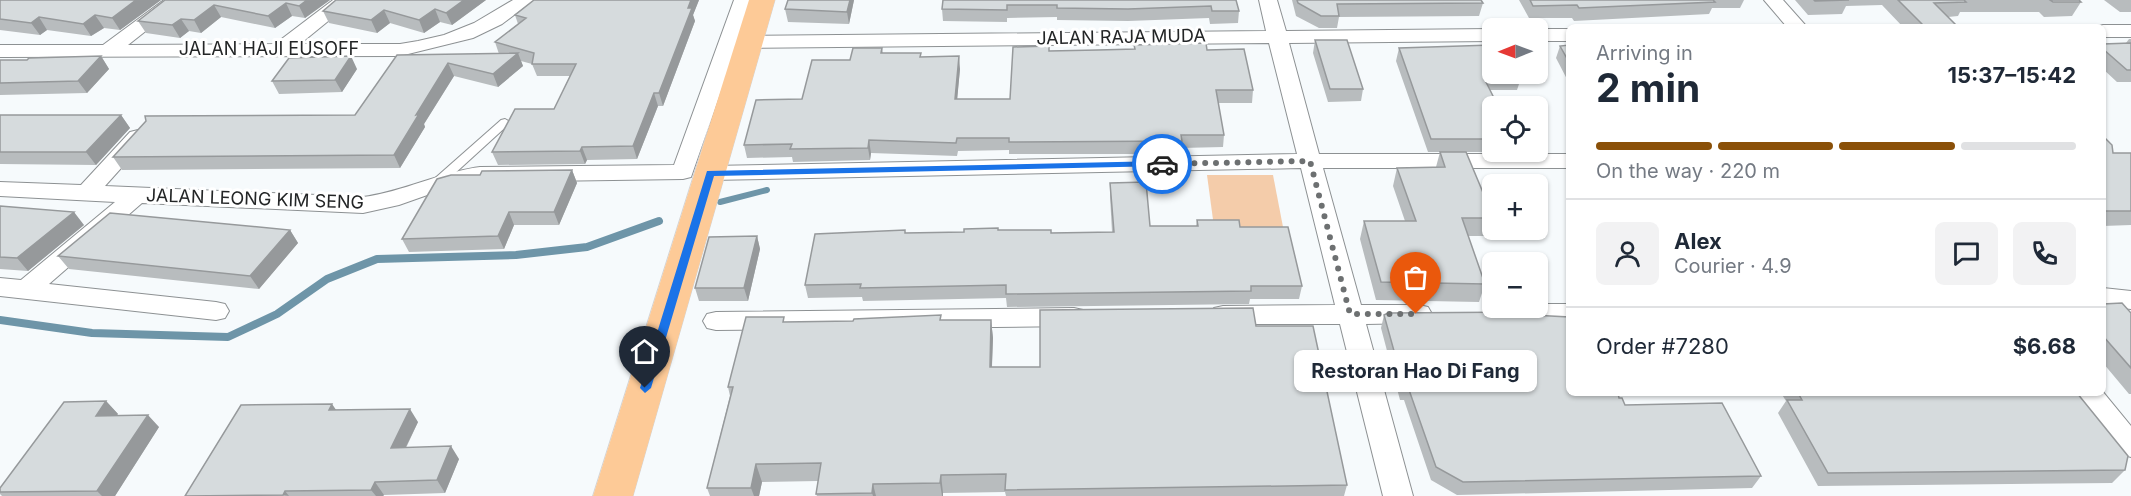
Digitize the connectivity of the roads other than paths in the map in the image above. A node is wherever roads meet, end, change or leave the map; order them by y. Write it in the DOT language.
graph roads {
  1 [pos="176,0"];
  2 [pos="345,0"];
  3 [pos="525,0"];
  4 [pos="743,0"];
  5 [pos="750,0"];
  6 [pos="762,0"];
  7 [pos="1268,0"];
  8 [pos="1773,0"];
  9 [pos="1794,24"];
  10 [pos="2106,31"];
  11 [pos="2131,31"];
  12 [pos="1482,35"];
  13 [pos="1548,35"];
  14 [pos="1566,35"];
  15 [pos="1277,36"];
  16 [pos="739,42"];
  17 [pos="110,49"];
  18 [pos="281,49"];
  19 [pos="0,51"];
  20 [pos="504,122"];
  21 [pos="142,132"];
  22 [pos="1310,161"];
  23 [pos="1566,161"];
  24 [pos="711,173"];
  25 [pos="437,183"];
  26 [pos="0,189"];
  27 [pos="87,192"];
  28 [pos="137,195"];
  29 [pos="0,287"];
  30 [pos="26,291"];
  31 [pos="2106,297"];
  32 [pos="2131,300"];
  33 [pos="216,311"];
  34 [pos="1442,313"];
  35 [pos="1477,313"];
  36 [pos="1566,313"];
  37 [pos="1350,314"];
  38 [pos="1195,316"];
  39 [pos="1099,317"];
  40 [pos="716,321"];
  41 [pos="2090,396"];
  42 [pos="2131,446"];
  43 [pos="613,496"];
  44 [pos="1398,496"];
  1 -- 17 [label="street"];
  2 -- 18 [label="street"];
  3 -- 18 [label="street, JALAN HAJI EUSOFF"];
  4 -- 16 [label="street, JALAN LEONG KIM SENG"];
  5 -- 16 [label="main road"];
  6 -- 16 [label="main road"];
  7 -- 15 [label="street"];
  8 -- 9 [label="street"];
  10 -- 11 [label="street"];
  12 -- 15 [label="street, JALAN RAJA MUDA"];
  13 -- 14 [label="street"];
  15 -- 16 [label="street, JALAN RAJA MUDA"];
  15 -- 22 [label="street"];
  16 -- 24 [label="main road"];
  16 -- 25 [label="street, JALAN LEONG KIM SENG"];
  17 -- 18 [label="street, JALAN HAJI EUSOFF"];
  17 -- 19 [label="street, JALAN HAJI EUSOFF"];
  20 -- 25 [label="lane"];
  21 -- 27 [label="street"];
  22 -- 23 [label="street"];
  22 -- 24 [label="street"];
  22 -- 37 [label="street"];
  24 -- 43 [label="main road"];
  25 -- 28 [label="street, JALAN LEONG KIM SENG"];
  26 -- 27 [label="street, JALAN LEONG KIM SENG"];
  27 -- 28 [label="street, JALAN LEONG KIM SENG"];
  28 -- 30 [label="street"];
  29 -- 30 [label="street"];
  30 -- 33 [label="street"];
  31 -- 32 [label="street"];
  34 -- 37 [label="street"];
  35 -- 36 [label="street"];
  37 -- 38 [label="street"];
  37 -- 44 [label="street"];
  39 -- 40 [label="street"];
  41 -- 42 [label="street"];
}
